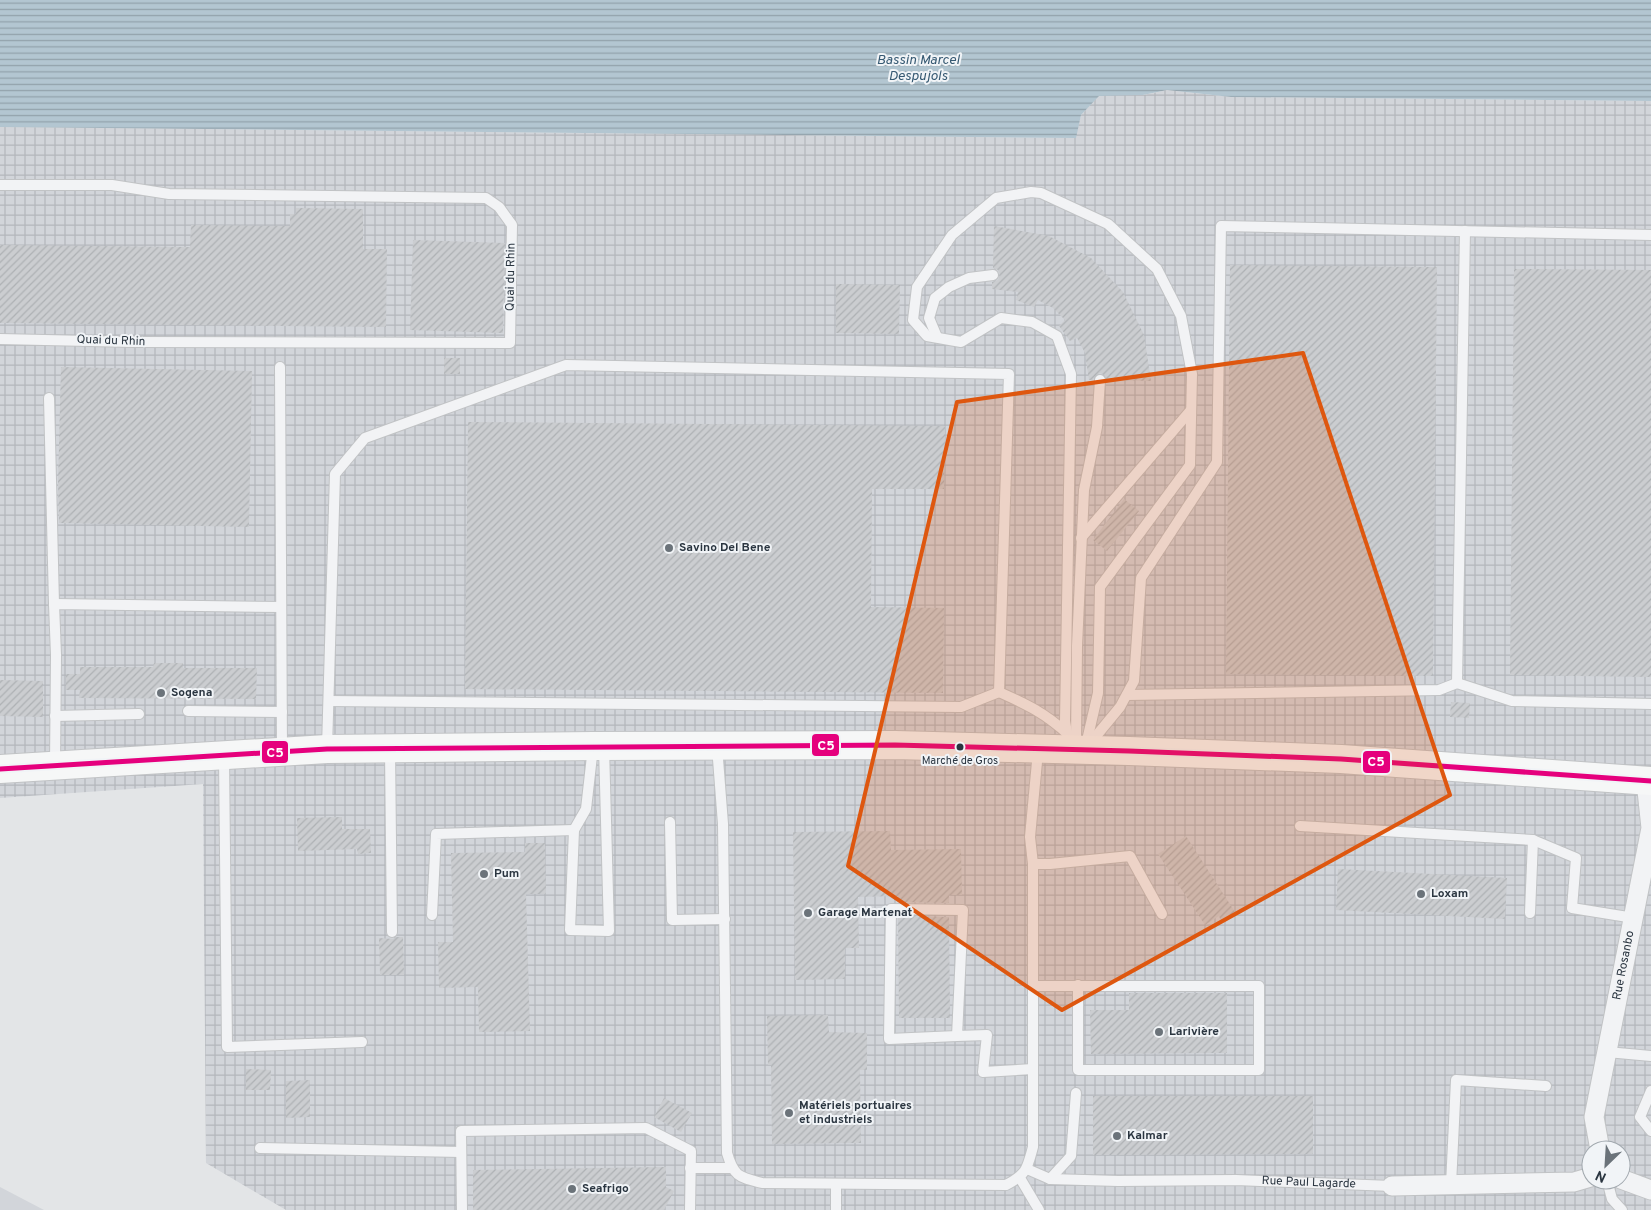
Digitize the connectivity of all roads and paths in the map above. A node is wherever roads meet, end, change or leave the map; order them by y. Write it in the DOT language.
graph roads {
  1 [pos="0,184"];
  2 [pos="1465,231"];
  3 [pos="1651,235"];
  4 [pos="993,275"];
  5 [pos="936,337"];
  6 [pos="0,338"];
  7 [pos="280,367"];
  8 [pos="1100,380"];
  9 [pos="49,398"];
  10 [pos="1191,410"];
  11 [pos="1081,538"];
  12 [pos="54,604"];
  13 [pos="281,607"];
  14 [pos="1457,683"];
  15 [pos="999,692"];
  16 [pos="1127,695"];
  17 [pos="329,701"];
  18 [pos="1651,704"];
  19 [pos="188,711"];
  20 [pos="282,712"];
  21 [pos="139,714"];
  22 [pos="55,716"];
  23 [pos="1076,741"];
  24 [pos="717,745"];
  25 [pos="598,746"];
  26 [pos="327,749"];
  27 [pos="390,749"];
  28 [pos="1038,749"];
  29 [pos="282,752"];
  30 [pos="224,755"];
  31 [pos="55,764"];
  32 [pos="0,769"];
  33 [pos="1648,781"];
  34 [pos="670,822"];
  35 [pos="1300,826"];
  36 [pos="574,830"];
  37 [pos="1533,840"];
  38 [pos="1032,864"];
  39 [pos="1530,913"];
  40 [pos="1162,914"];
  41 [pos="432,915"];
  42 [pos="1634,918"];
  43 [pos="725,919"];
  44 [pos="392,932"];
  45 [pos="1033,986"];
  46 [pos="1078,986"];
  47 [pos="957,1036"];
  48 [pos="362,1042"];
  49 [pos="1607,1052"];
  50 [pos="1651,1056"];
  51 [pos="1033,1069"];
  52 [pos="1546,1086"];
  53 [pos="1651,1091"];
  54 [pos="1076,1093"];
  55 [pos="1651,1131"];
  56 [pos="1598,1140"];
  57 [pos="260,1148"];
  58 [pos="461,1152"];
  59 [pos="690,1168"];
  60 [pos="732,1168"];
  61 [pos="1027,1169"];
  62 [pos="1020,1178"];
  63 [pos="1050,1179"];
  64 [pos="1581,1180"];
  65 [pos="1631,1183"];
  66 [pos="836,1184"];
  67 [pos="1450,1185"];
  68 [pos="1392,1186"];
  69 [pos="1610,1190"];
  70 [pos="1651,1190"];
  71 [pos="462,1210"];
  72 [pos="690,1210"];
  73 [pos="836,1210"];
  74 [pos="1039,1210"];
  75 [pos="1622,1210"];
  1 -- 6 [label="lane, Quai du Rhin"];
  2 -- 3 [label="lane"];
  2 -- 14 [label="lane"];
  2 -- 16 [label="lane"];
  4 -- 5 [label="lane"];
  5 -- 10 [label="lane"];
  5 -- 23 [label="lane"];
  7 -- 13 [label="lane"];
  8 -- 11 [label="lane"];
  9 -- 12 [label="lane"];
  10 -- 11 [label="lane"];
  10 -- 23 [label="lane"];
  11 -- 23 [label="lane"];
  12 -- 13 [label="lane"];
  12 -- 22 [label="lane"];
  13 -- 20 [label="lane"];
  14 -- 16 [label="lane"];
  14 -- 18 [label="lane"];
  15 -- 17 [label="lane"];
  15 -- 17 [label="lane"];
  15 -- 23 [label="lane"];
  16 -- 23 [label="lane"];
  17 -- 26 [label="lane"];
  19 -- 20 [label="lane"];
  20 -- 29 [label="lane"];
  21 -- 22 [label="lane"];
  22 -- 31 [label="lane"];
  23 -- 28 [label="main road"];
  23 -- 33 [label="main road"];
  24 -- 25 [label="main road"];
  24 -- 28 [label="main road"];
  24 -- 43 [label="lane"];
  25 -- 27 [label="main road"];
  25 -- 36 [label="lane"];
  25 -- 36 [label="lane"];
  26 -- 27 [label="main road"];
  26 -- 29 [label="main road"];
  27 -- 44 [label="lane"];
  28 -- 38 [label="lane"];
  29 -- 30 [label="main road"];
  30 -- 31 [label="main road"];
  30 -- 48 [label="lane"];
  31 -- 32 [label="main road"];
  33 -- 42 [label="street, Rue Rosanbo"];
  34 -- 43 [label="lane"];
  35 -- 37 [label="lane"];
  36 -- 41 [label="lane"];
  37 -- 39 [label="lane"];
  37 -- 42 [label="lane"];
  38 -- 40 [label="lane"];
  38 -- 45 [label="lane"];
  42 -- 49 [label="street, Rue Rosanbo"];
  43 -- 60 [label="lane"];
  45 -- 46 [label="lane"];
  45 -- 51 [label="lane"];
  46 -- 46 [label="lane"];
  47 -- 47 [label="lane"];
  47 -- 51 [label="lane"];
  49 -- 50 [label="lane"];
  49 -- 56 [label="street, Rue Rosanbo"];
  51 -- 61 [label="lane"];
  52 -- 67 [label="lane"];
  53 -- 55 [label="lane"];
  54 -- 63 [label="lane"];
  57 -- 58 [label="lane"];
  58 -- 59 [label="lane"];
  58 -- 71 [label="lane"];
  59 -- 60 [label="lane"];
  59 -- 72 [label="lane"];
  60 -- 66 [label="lane"];
  61 -- 62 [label="lane"];
  61 -- 63 [label="lane, Rue Paul Lagarde"];
  62 -- 66 [label="lane"];
  62 -- 74 [label="lane"];
  63 -- 68 [label="lane, Rue Paul Lagarde"];
  64 -- 67 [label="street, Rue Paul Lagarde"];
  65 -- 70 [label="street"];
  66 -- 73 [label="lane"];
  67 -- 68 [label="street, Rue Paul Lagarde"];
  69 -- 75 [label="lane"];
}
